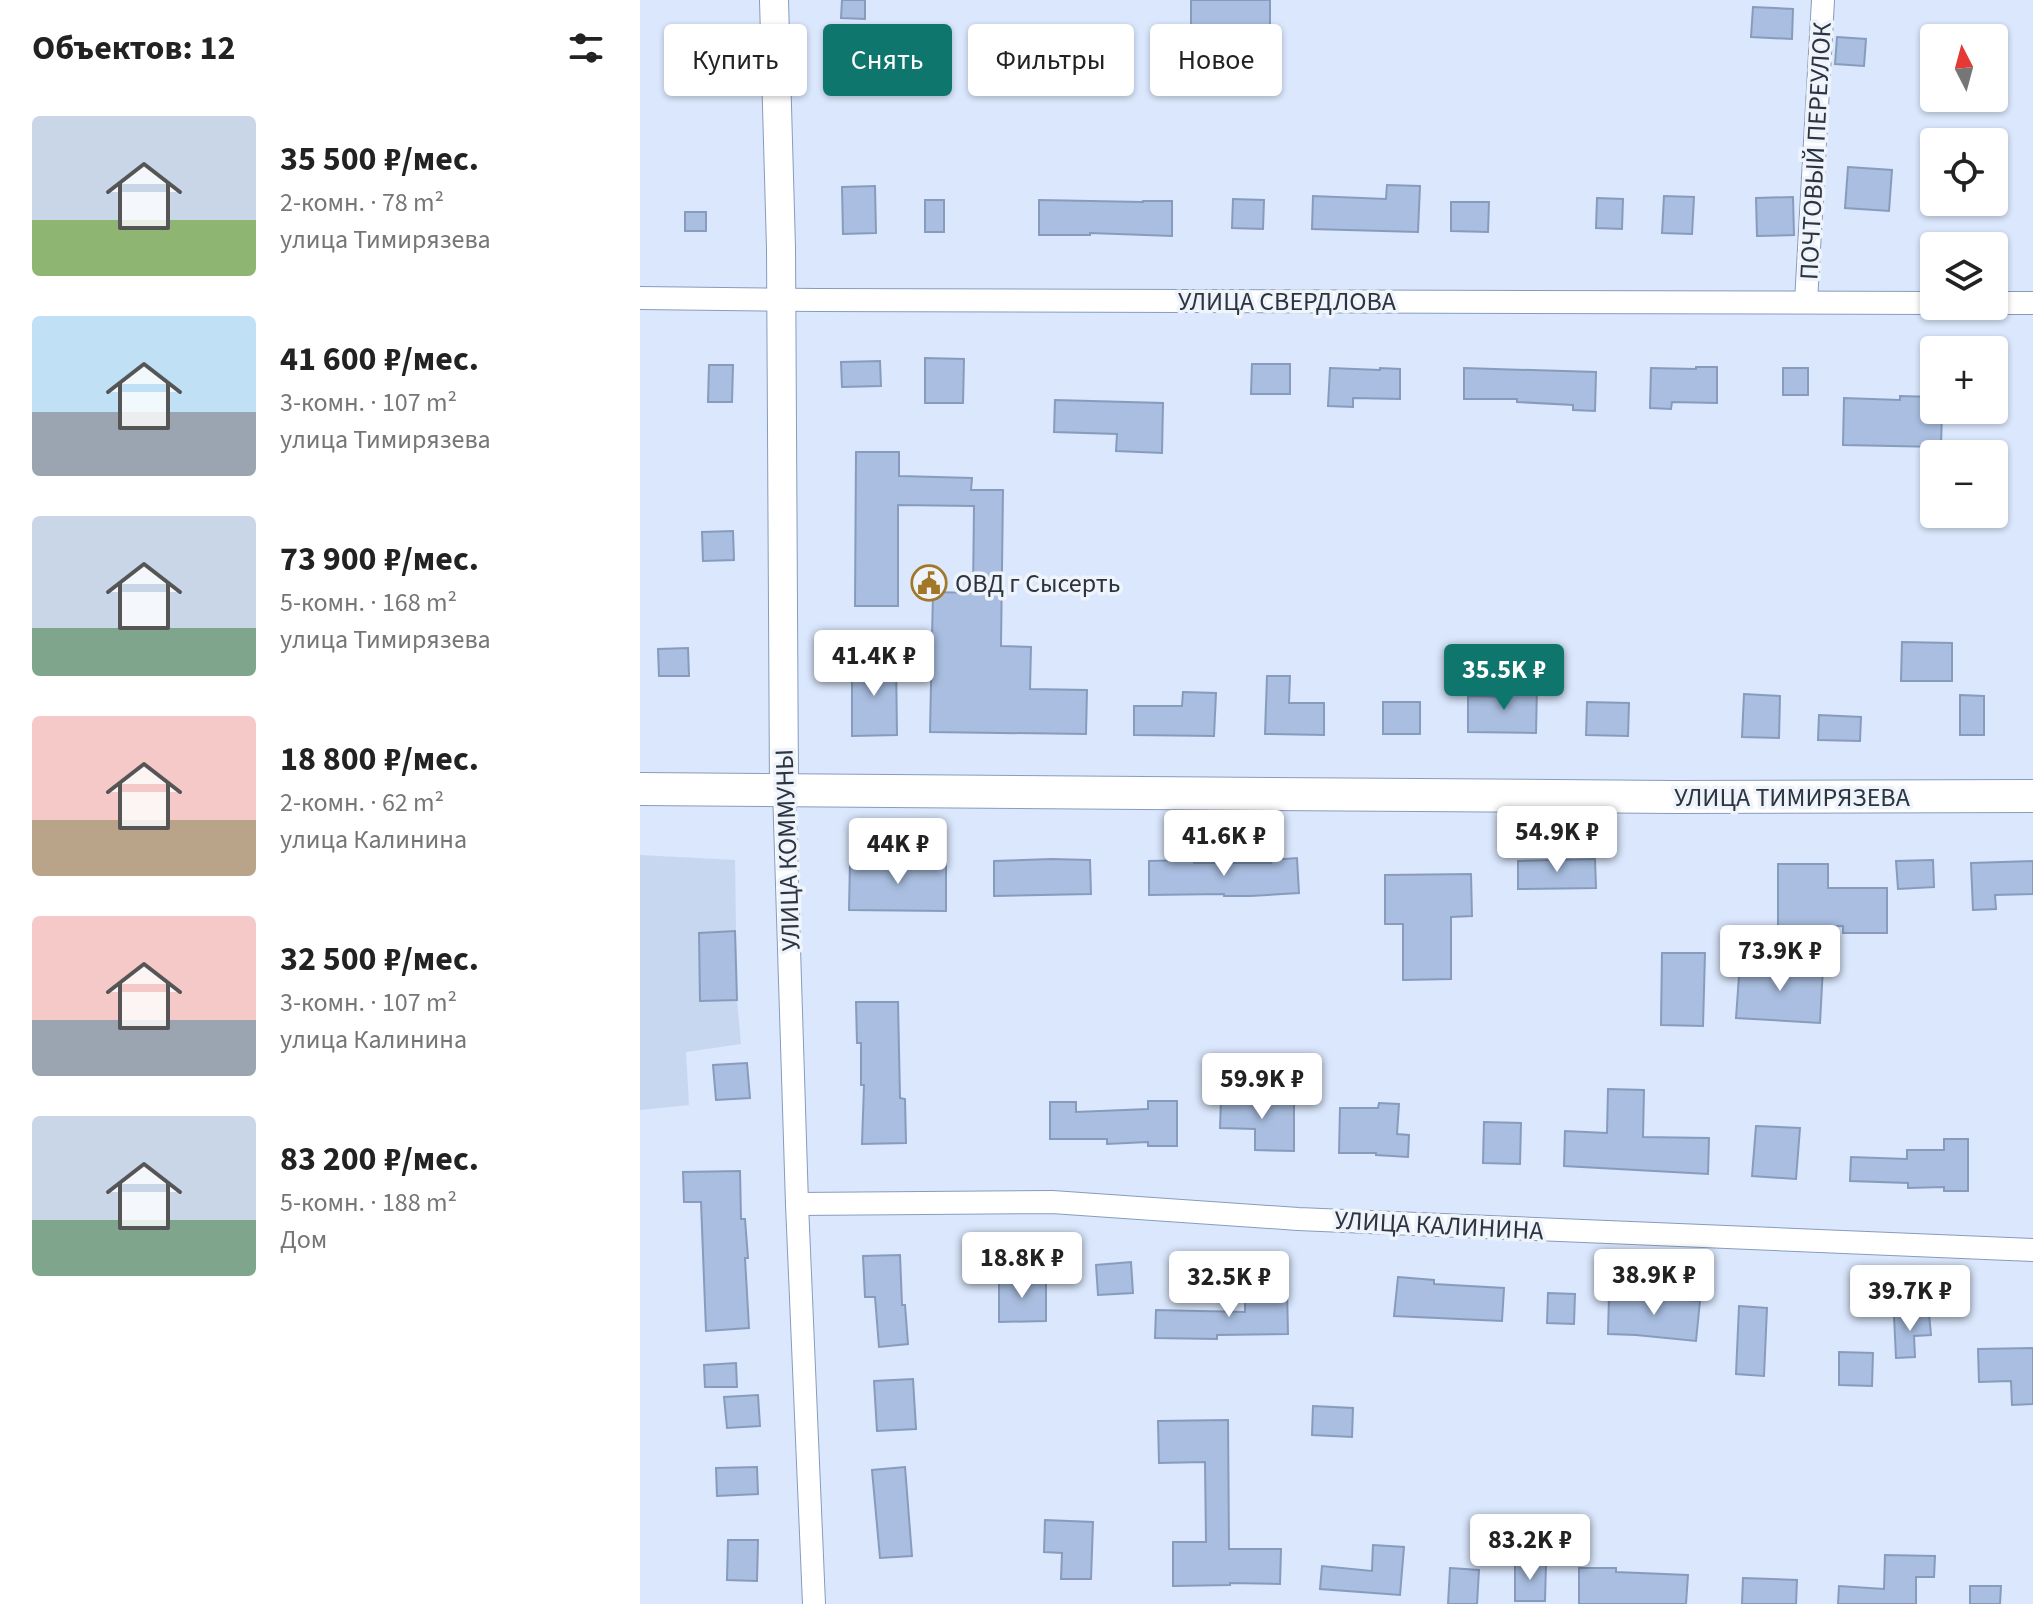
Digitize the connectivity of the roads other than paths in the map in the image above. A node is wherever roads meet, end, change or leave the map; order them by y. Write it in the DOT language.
graph roads {
  1 [pos="774,0"];
  2 [pos="1823,0"];
  3 [pos="640,298"];
  4 [pos="781,299"];
  5 [pos="1806,302"];
  6 [pos="1920,303"];
  7 [pos="2008,303"];
  8 [pos="2033,303"];
  9 [pos="640,789"];
  10 [pos="784,789"];
  11 [pos="2033,796"];
  12 [pos="797,1204"];
  13 [pos="2033,1250"];
  14 [pos="814,1604"];
  1 -- 4 [label="street, УЛИЦА КОММУНЫ"];
  2 -- 5 [label="street, ПОЧТОВЫЙ ПЕРЕУЛОК"];
  3 -- 4 [label="street, УЛИЦА СВЕРДЛОВА"];
  4 -- 5 [label="street, УЛИЦА СВЕРДЛОВА"];
  4 -- 10 [label="street, УЛИЦА КОММУНЫ"];
  5 -- 6 [label="street, УЛИЦА СВЕРДЛОВА"];
  7 -- 8 [label="street"];
  9 -- 10 [label="main road, УЛИЦА ТИМИРЯЗЕВА"];
  10 -- 11 [label="main road, УЛИЦА ТИМИРЯЗЕВА"];
  10 -- 12 [label="street, УЛИЦА КОММУНЫ"];
  12 -- 13 [label="street, УЛИЦА КАЛИНИНА"];
  12 -- 14 [label="street, УЛИЦА КОММУНЫ"];
}
